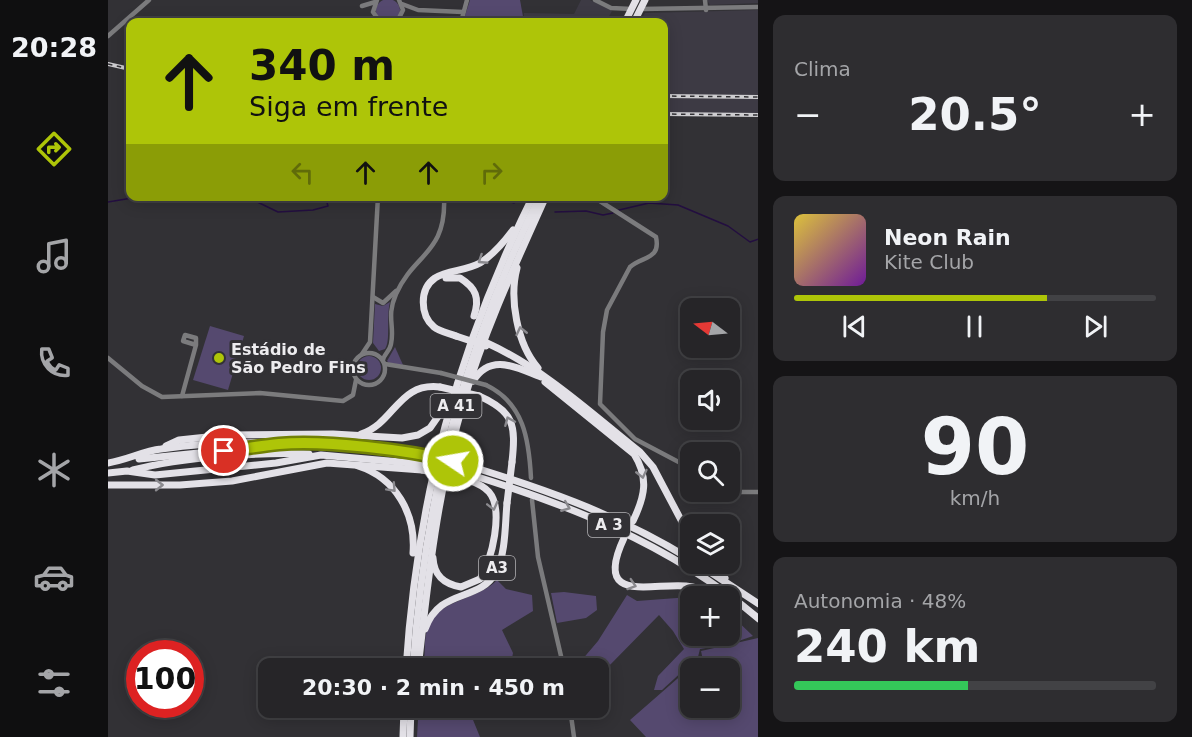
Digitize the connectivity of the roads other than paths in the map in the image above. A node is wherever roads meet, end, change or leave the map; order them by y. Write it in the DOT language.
graph roads {
  1 [pos="149,0"];
  2 [pos="377,0"];
  3 [pos="467,0"];
  4 [pos="595,0"];
  5 [pos="636,0"];
  6 [pos="645,0"];
  7 [pos="705,0"];
  8 [pos="400,2"];
  9 [pos="758,7"];
  10 [pos="418,9"];
  11 [pos="706,10"];
  12 [pos="464,12"];
  13 [pos="374,15"];
  14 [pos="128,18"];
  15 [pos="376,18"];
  16 [pos="401,18"];
  17 [pos="462,18"];
  18 [pos="631,18"];
  19 [pos="632,18"];
  20 [pos="126,20"];
  21 [pos="108,36"];
  22 [pos="378,201"];
  23 [pos="444,201"];
  24 [pos="530,201"];
  25 [pos="538,201"];
  26 [pos="544,201"];
  27 [pos="600,201"];
  28 [pos="522,218"];
  29 [pos="523,245"];
  30 [pos="402,285"];
  31 [pos="372,295"];
  32 [pos="473,332"];
  33 [pos="456,334"];
  34 [pos="370,342"];
  35 [pos="196,345"];
  36 [pos="486,345"];
  37 [pos="387,352"];
  38 [pos="362,354"];
  39 [pos="376,354"];
  40 [pos="108,358"];
  41 [pos="384,362"];
  42 [pos="401,369"];
  43 [pos="541,377"];
  44 [pos="382,378"];
  45 [pos="356,380"];
  46 [pos="550,380"];
  47 [pos="367,385"];
  48 [pos="356,390"];
  49 [pos="452,393"];
  50 [pos="182,396"];
  51 [pos="464,400"];
  52 [pos="355,436"];
  53 [pos="279,444"];
  54 [pos="159,449"];
  55 [pos="127,460"];
  56 [pos="108,463"];
  57 [pos="340,463"];
  58 [pos="680,463"];
  59 [pos="422,467"];
  60 [pos="450,472"];
  61 [pos="108,473"];
  62 [pos="531,478"];
  63 [pos="108,485"];
  64 [pos="740,492"];
  65 [pos="758,492"];
  66 [pos="532,500"];
  67 [pos="680,518"];
  68 [pos="633,521"];
  69 [pos="624,538"];
  70 [pos="433,539"];
  71 [pos="680,553"];
  72 [pos="714,574"];
  73 [pos="722,574"];
  74 [pos="414,578"];
  75 [pos="733,586"];
  76 [pos="734,586"];
  77 [pos="680,588"];
  78 [pos="740,591"];
  79 [pos="758,603"];
  80 [pos="740,606"];
  81 [pos="751,612"];
  82 [pos="758,618"];
  83 [pos="421,644"];
  84 [pos="407,658"];
  85 [pos="414,658"];
  86 [pos="419,658"];
  87 [pos="561,658"];
  88 [pos="404,718"];
  89 [pos="411,718"];
  90 [pos="571,718"];
  91 [pos="403,737"];
  92 [pos="410,737"];
  93 [pos="574,737"];
  1 -- 14 [label="street"];
  2 -- 13 [label="street"];
  2 -- 13 [label="street"];
  3 -- 12 [label="street"];
  4 -- 11 [label="street"];
  5 -- 18 [label="highway, bridge"];
  6 -- 19 [label="highway, bridge"];
  7 -- 11 [label="street"];
  8 -- 10 [label="street"];
  8 -- 16 [label="street"];
  9 -- 11 [label="street"];
  10 -- 12 [label="street"];
  10 -- 16 [label="street"];
  12 -- 17 [label="street"];
  13 -- 15 [label="street"];
  20 -- 21 [label="street"];
  22 -- 31 [label="street"];
  23 -- 30 [label="street"];
  24 -- 28 [label="highway, A 41"];
  25 -- 85 [label="highway, A 41"];
  26 -- 29 [label="highway"];
  27 -- 58 [label="street"];
  28 -- 32 [label="highway, A 41"];
  28 -- 33 [label="highway, one-way"];
  46 -- 29 [label="highway, one-way"];
  29 -- 51 [label="highway"];
  30 -- 31 [label="street"];
  30 -- 37 [label="street"];
  31 -- 34 [label="street"];
  32 -- 33 [label="highway"];
  32 -- 49 [label="highway, A 41"];
  33 -- 36 [label="highway, bridge"];
  34 -- 38 [label="street"];
  34 -- 39 [label="street"];
  35 -- 50 [label="street"];
  36 -- 43 [label="highway"];
  36 -- 46 [label="highway"];
  37 -- 39 [label="street"];
  37 -- 41 [label="street"];
  38 -- 39 [label="street"];
  38 -- 45 [label="street"];
  39 -- 41 [label="street"];
  40 -- 50 [label="street"];
  41 -- 42 [label="street"];
  41 -- 44 [label="street"];
  42 -- 44 [label="street"];
  42 -- 62 [label="street, bridge"];
  43 -- 51 [label="highway"];
  43 -- 68 [label="highway, one-way"];
  44 -- 47 [label="street"];
  45 -- 47 [label="street"];
  45 -- 48 [label="street"];
  46 -- 67 [label="highway"];
  47 -- 48 [label="street"];
  48 -- 50 [label="street"];
  49 -- 52 [label="highway"];
  49 -- 74 [label="highway, A 41"];
  51 -- 70 [label="highway"];
  52 -- 54 [label="highway"];
  83 -- 52 [label="highway, A3, one-way, bridge"];
  53 -- 54 [label="highway, A 3"];
  53 -- 55 [label="highway, A 3"];
  53 -- 71 [label="highway, A 3, bridge"];
  54 -- 55 [label="highway, A 3"];
  55 -- 56 [label="highway, A 3"];
  57 -- 59 [label="highway"];
  63 -- 57 [label="highway, one-way"];
  57 -- 74 [label="highway, one-way"];
  59 -- 60 [label="highway, bridge"];
  59 -- 61 [label="highway"];
  60 -- 70 [label="highway, one-way"];
  60 -- 81 [label="highway, A 3, one-way"];
  64 -- 65 [label="street"];
  66 -- 87 [label="street"];
  69 -- 77 [label="highway, one-way"];
  70 -- 83 [label="highway"];
  72 -- 75 [label="highway"];
  73 -- 76 [label="highway"];
  74 -- 84 [label="highway, A 41"];
  78 -- 79 [label="highway"];
  80 -- 81 [label="highway"];
  81 -- 82 [label="highway, A 3"];
  83 -- 86 [label="highway"];
  88 -- 91 [label="highway"];
  89 -- 92 [label="highway"];
  90 -- 93 [label="street"];
}
